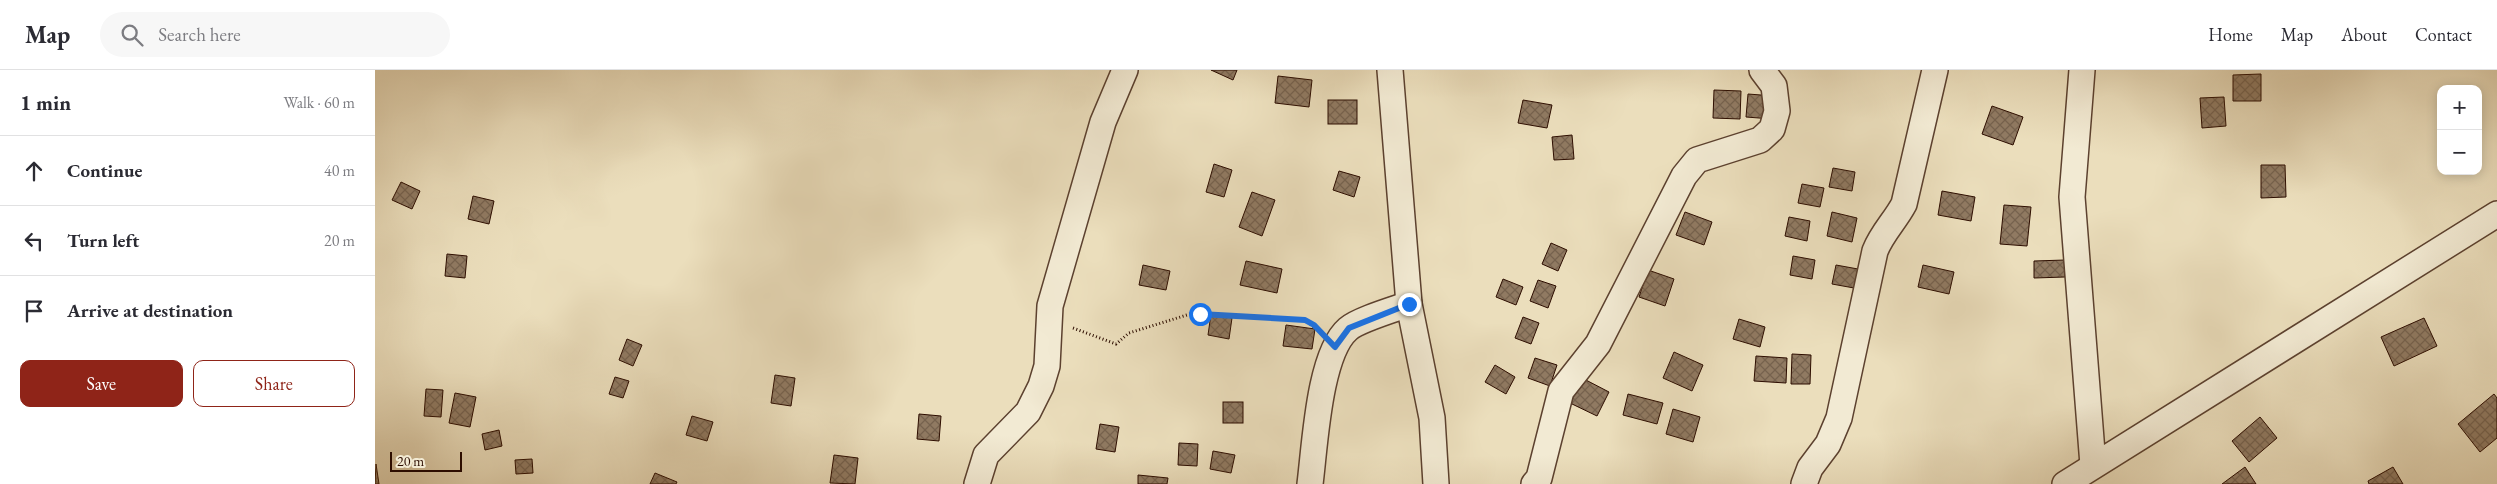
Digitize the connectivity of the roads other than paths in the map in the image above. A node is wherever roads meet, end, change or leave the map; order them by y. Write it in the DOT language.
graph roads {
  1 [pos="1125,70"];
  2 [pos="1390,70"];
  3 [pos="1762,70"];
  4 [pos="1935,70"];
  5 [pos="2082,70"];
  6 [pos="2497,214"];
  7 [pos="1409,304"];
  8 [pos="2093,465"];
  9 [pos="977,484"];
  10 [pos="1310,484"];
  11 [pos="1435,484"];
  12 [pos="1534,484"];
  13 [pos="1804,484"];
  14 [pos="2065,484"];
  1 -- 9 [label="street"];
  2 -- 7 [label="street"];
  3 -- 12 [label="street"];
  4 -- 13 [label="street"];
  5 -- 8 [label="street"];
  6 -- 8 [label="street"];
  7 -- 10 [label="street"];
  7 -- 11 [label="street"];
  8 -- 14 [label="street"];
}
